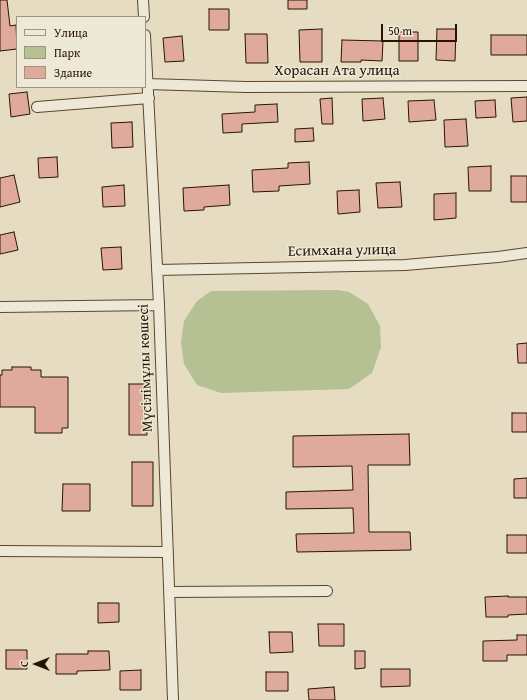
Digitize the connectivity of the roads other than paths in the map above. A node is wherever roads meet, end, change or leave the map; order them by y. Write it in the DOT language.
graph roads {
  1 [pos="143,0"];
  2 [pos="144,16"];
  3 [pos="146,60"];
  4 [pos="147,84"];
  5 [pos="527,86"];
  6 [pos="148,98"];
  7 [pos="38,107"];
  8 [pos="527,253"];
  9 [pos="157,270"];
  10 [pos="158,305"];
  11 [pos="0,307"];
  12 [pos="0,551"];
  13 [pos="168,552"];
  14 [pos="327,591"];
  15 [pos="170,592"];
  16 [pos="173,700"];
  1 -- 2 [label="street"];
  3 -- 4 [label="street, Мүсілімұлы көшесі"];
  4 -- 5 [label="street, Хорасан Ата улица"];
  4 -- 6 [label="street, Мүсілімұлы көшесі"];
  6 -- 7 [label="street"];
  6 -- 9 [label="street, Мүсілімұлы көшесі"];
  8 -- 9 [label="street, Есимхана улица"];
  9 -- 10 [label="street, Мүсілімұлы көшесі"];
  10 -- 11 [label="street"];
  10 -- 13 [label="street, Мүсілімұлы көшесі"];
  12 -- 13 [label="street"];
  13 -- 15 [label="street, Мүсілімұлы көшесі"];
  14 -- 15 [label="street"];
  15 -- 16 [label="street, Мүсілімұлы көшесі"];
}
